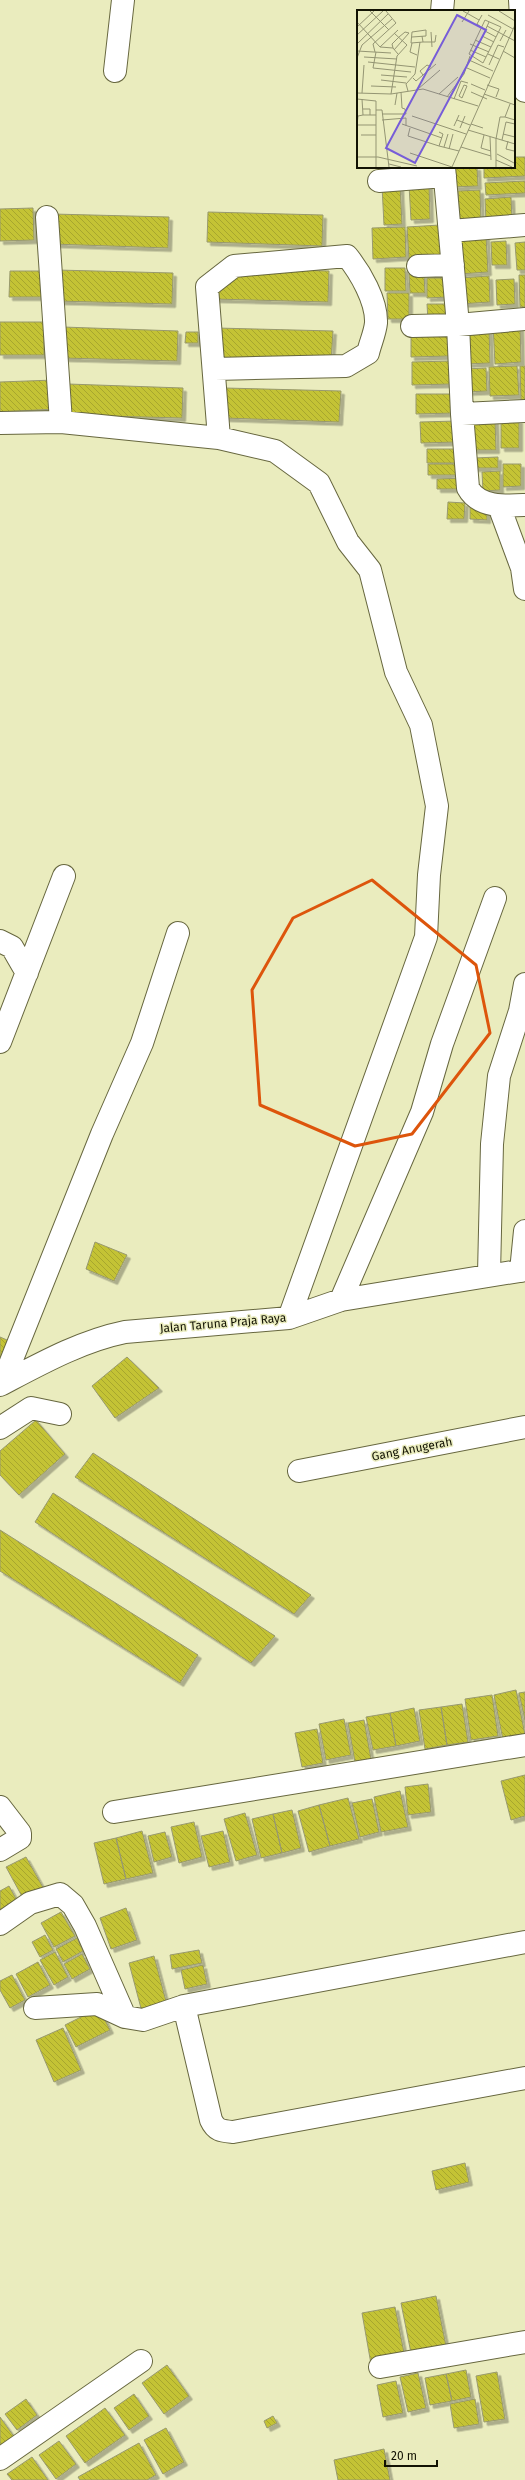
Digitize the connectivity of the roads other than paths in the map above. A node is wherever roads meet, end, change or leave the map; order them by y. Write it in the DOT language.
graph roads {
  1 [pos="123,0"];
  2 [pos="520,0"];
  3 [pos="523,35"];
  4 [pos="115,71"];
  5 [pos="525,90"];
  6 [pos="444,172"];
  7 [pos="379,181"];
  8 [pos="47,217"];
  9 [pos="525,225"];
  10 [pos="450,231"];
  11 [pos="453,265"];
  12 [pos="418,266"];
  13 [pos="525,319"];
  14 [pos="458,325"];
  15 [pos="412,326"];
  16 [pos="214,369"];
  17 [pos="525,411"];
  18 [pos="462,414"];
  19 [pos="61,422"];
  20 [pos="0,423"];
  21 [pos="218,438"];
  22 [pos="525,505"];
  23 [pos="499,506"];
  24 [pos="524,575"];
  25 [pos="64,876"];
  26 [pos="495,898"];
  27 [pos="178,934"];
  28 [pos="0,941"];
  29 [pos="27,973"];
  30 [pos="525,984"];
  31 [pos="0,1042"];
  32 [pos="525,1231"];
  33 [pos="523,1270"];
  34 [pos="489,1274"];
  35 [pos="341,1300"];
  36 [pos="289,1318"];
  37 [pos="1,1385"];
  38 [pos="60,1414"];
  39 [pos="525,1427"];
  40 [pos="0,1428"];
  41 [pos="299,1471"];
  42 [pos="525,1745"];
  43 [pos="0,1807"];
  44 [pos="114,1812"];
  45 [pos="0,1850"];
  46 [pos="0,1924"];
  47 [pos="525,1942"];
  48 [pos="184,2006"];
  49 [pos="35,2008"];
  50 [pos="125,2017"];
  51 [pos="525,2078"];
  52 [pos="525,2342"];
  53 [pos="141,2361"];
  54 [pos="380,2367"];
  55 [pos="0,2459"];
  1 -- 4 [label="street"];
  2 -- 3 [label="street"];
  3 -- 5 [label="street"];
  6 -- 7 [label="street"];
  6 -- 10 [label="street"];
  8 -- 19 [label="street"];
  9 -- 10 [label="street"];
  10 -- 11 [label="street"];
  11 -- 12 [label="street"];
  11 -- 14 [label="street"];
  13 -- 14 [label="street"];
  14 -- 15 [label="street"];
  14 -- 18 [label="street"];
  16 -- 16 [label="street"];
  16 -- 21 [label="street"];
  17 -- 18 [label="street"];
  18 -- 23 [label="street"];
  19 -- 20 [label="street"];
  19 -- 21 [label="street"];
  21 -- 36 [label="street"];
  22 -- 23 [label="street"];
  23 -- 24 [label="street"];
  25 -- 29 [label="street"];
  26 -- 35 [label="street"];
  27 -- 37 [label="street"];
  28 -- 29 [label="street"];
  29 -- 31 [label="street"];
  30 -- 34 [label="street"];
  32 -- 33 [label="street"];
  33 -- 34 [label="street, Jalan Taruna Praja Raya"];
  34 -- 35 [label="street, Jalan Taruna Praja Raya"];
  35 -- 36 [label="street, Jalan Taruna Praja Raya"];
  36 -- 37 [label="street, Jalan Taruna Praja Raya"];
  38 -- 40 [label="street"];
  39 -- 41 [label="street, Gang Anugerah"];
  42 -- 44 [label="street"];
  43 -- 45 [label="street"];
  46 -- 50 [label="street"];
  47 -- 48 [label="street"];
  48 -- 50 [label="street"];
  48 -- 51 [label="street"];
  49 -- 50 [label="street"];
  52 -- 54 [label="street"];
  53 -- 55 [label="street"];
}
